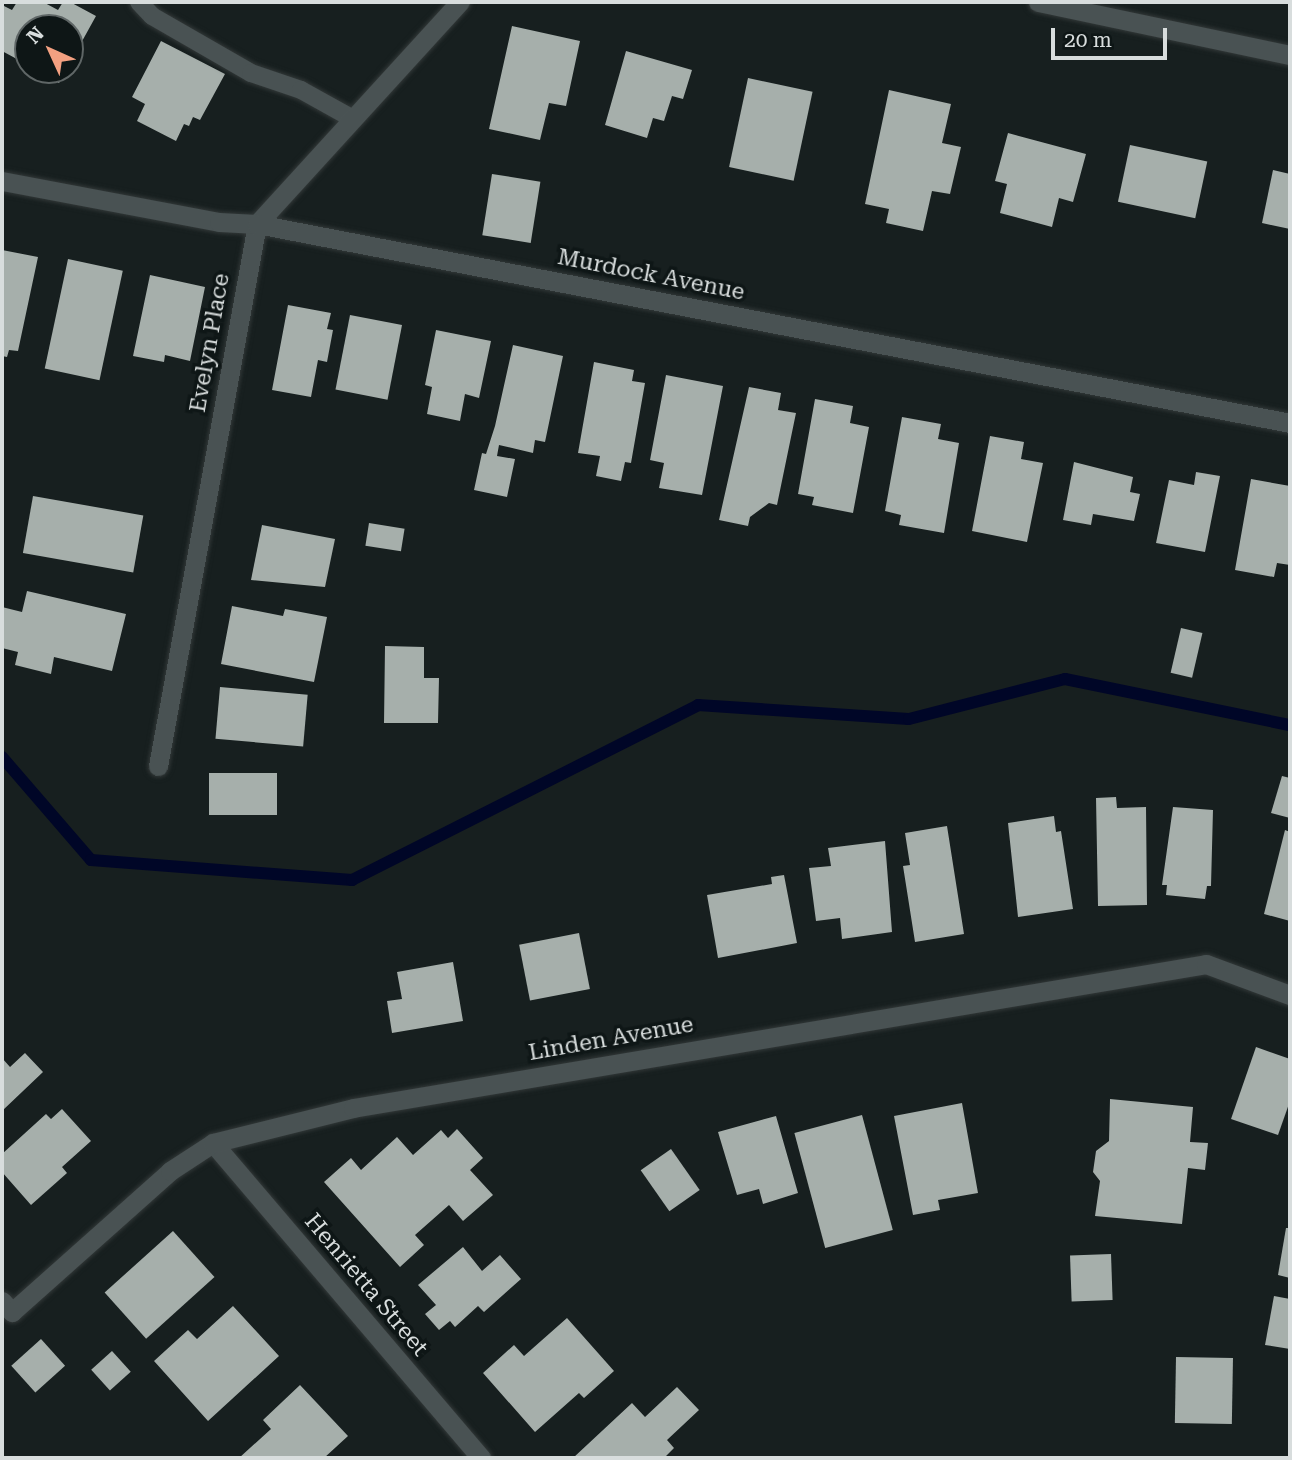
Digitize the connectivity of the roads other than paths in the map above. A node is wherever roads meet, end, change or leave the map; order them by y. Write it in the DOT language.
graph roads {
  1 [pos="139,2"];
  2 [pos="460,2"];
  3 [pos="1038,2"];
  4 [pos="1290,55"];
  5 [pos="353,119"];
  6 [pos="2,181"];
  7 [pos="257,224"];
  8 [pos="1290,423"];
  9 [pos="158,766"];
  10 [pos="1290,995"];
  11 [pos="213,1143"];
  12 [pos="2,1301"];
  13 [pos="481,1458"];
  1 -- 5 [label="lane"];
  2 -- 5 [label="street"];
  3 -- 4 [label="street"];
  5 -- 7 [label="street"];
  6 -- 7 [label="street, Murdock Avenue"];
  7 -- 8 [label="street, Murdock Avenue"];
  7 -- 9 [label="street, Evelyn Place"];
  10 -- 11 [label="street, Linden Avenue"];
  11 -- 12 [label="street, Linden Avenue"];
  11 -- 13 [label="street, Henrietta Street"];
}
